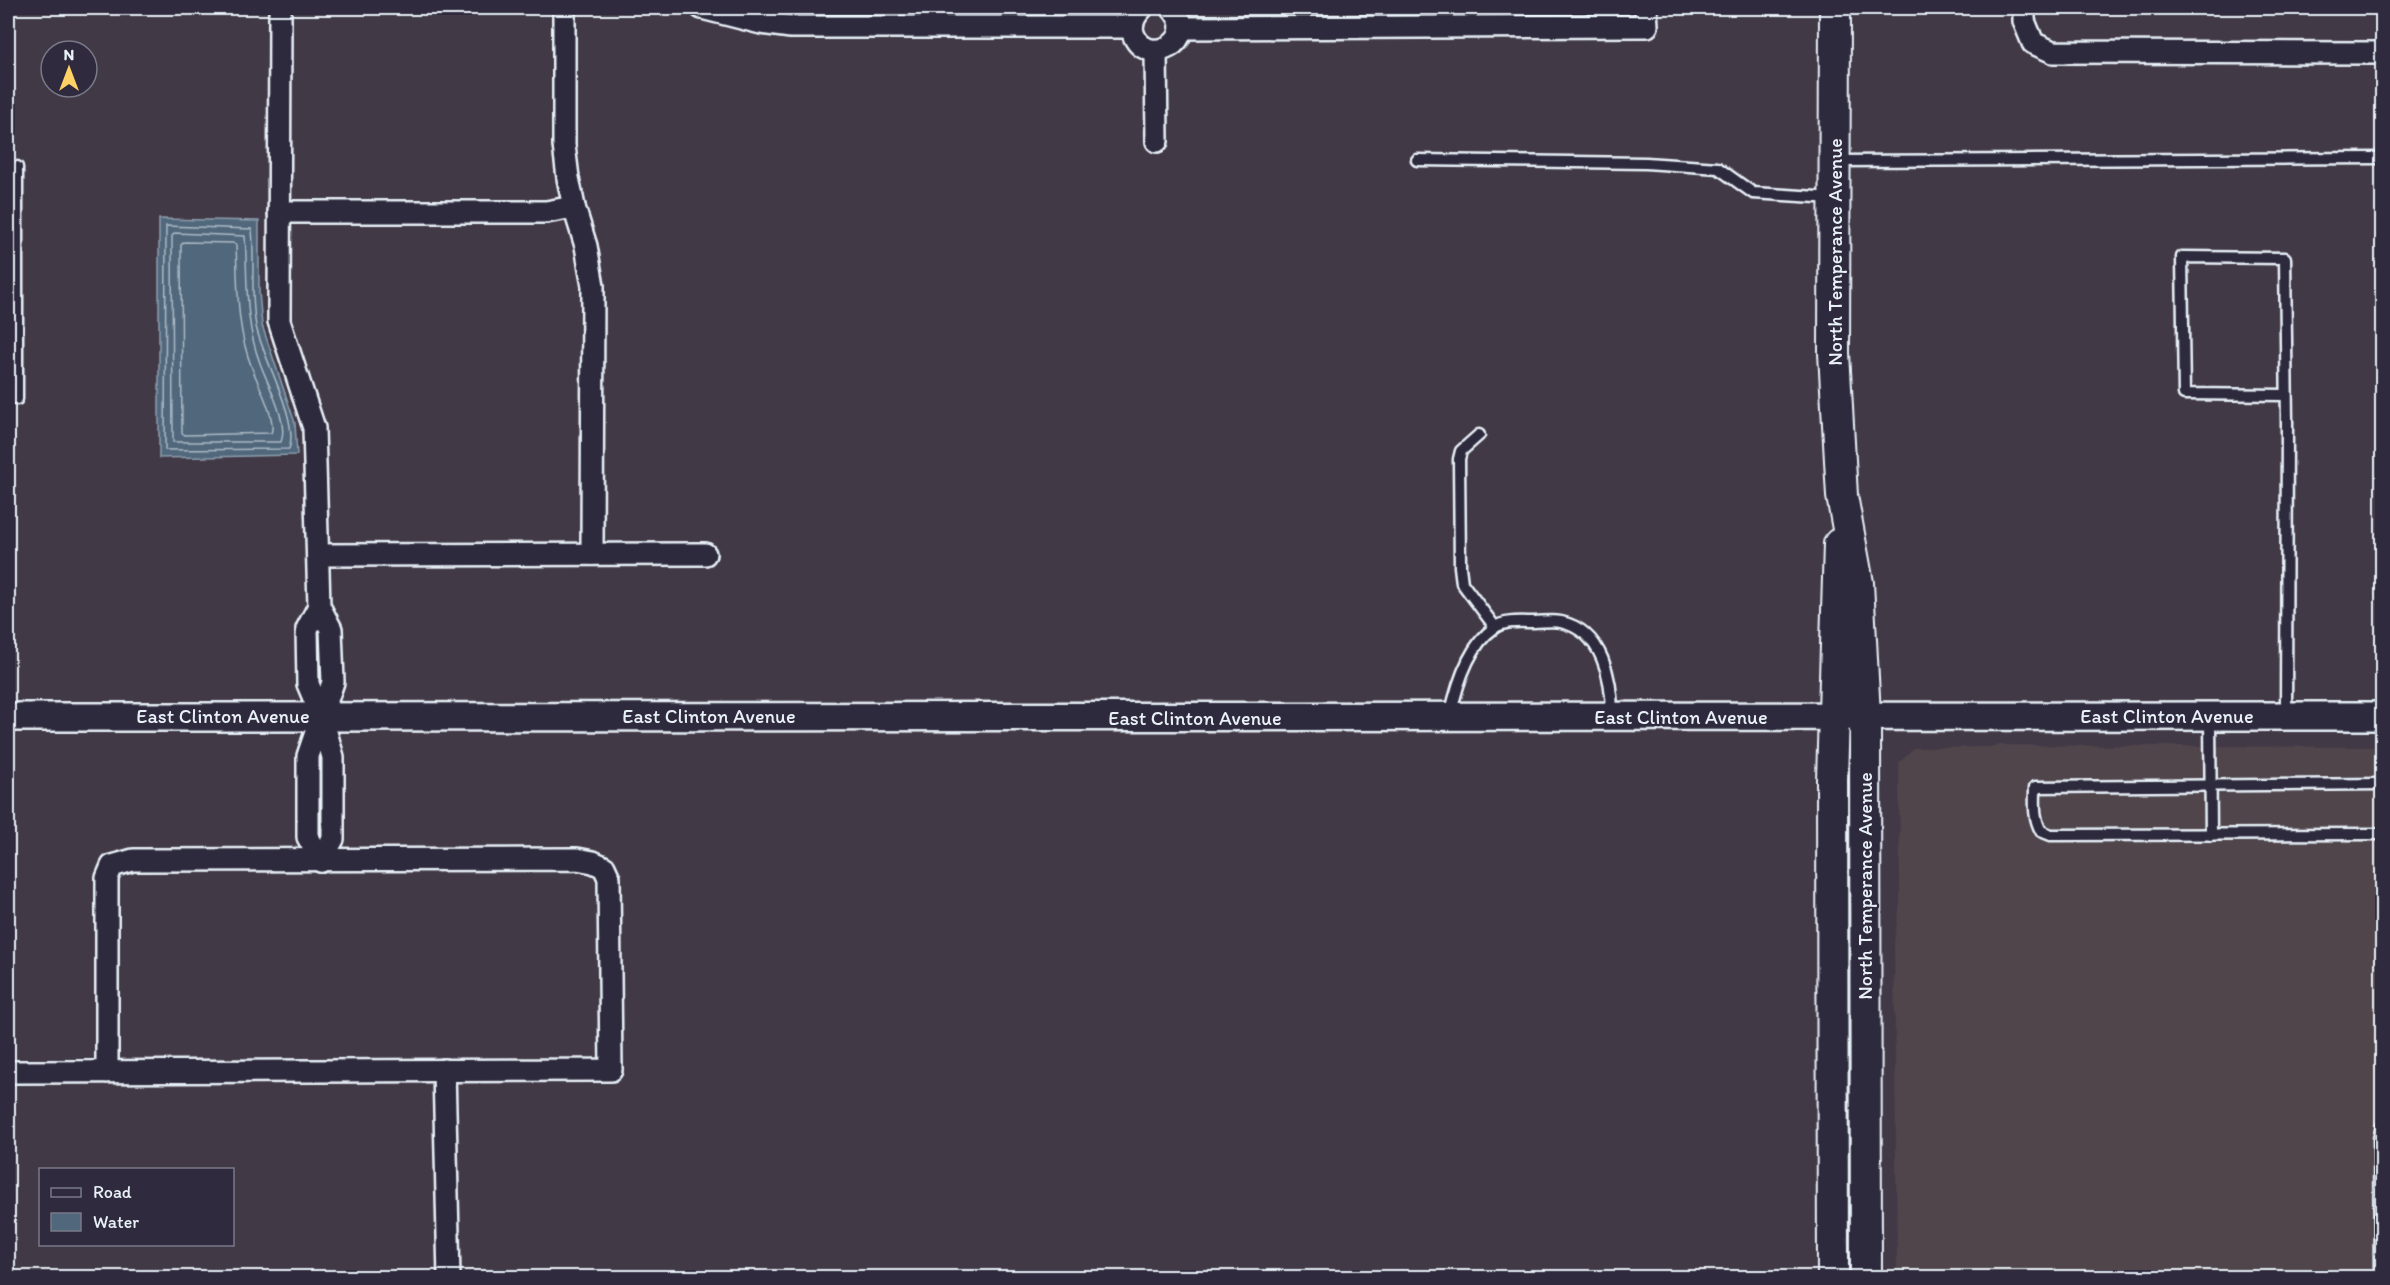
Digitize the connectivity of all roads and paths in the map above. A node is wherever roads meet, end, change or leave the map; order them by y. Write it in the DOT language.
graph roads {
  1 [pos="280,8"];
  2 [pos="564,8"];
  3 [pos="702,8"];
  4 [pos="1142,8"];
  5 [pos="1172,8"];
  6 [pos="1646,8"];
  7 [pos="1835,8"];
  8 [pos="2024,8"];
  9 [pos="1402,17"];
  10 [pos="914,18"];
  11 [pos="1132,27"];
  12 [pos="1181,28"];
  13 [pos="1156,51"];
  14 [pos="2382,53"];
  15 [pos="1157,141"];
  16 [pos="2382,158"];
  17 [pos="1417,160"];
  18 [pos="1833,161"];
  19 [pos="17,167"];
  20 [pos="1833,198"];
  21 [pos="574,207"];
  22 [pos="279,212"];
  23 [pos="12,294"];
  24 [pos="2286,395"];
  25 [pos="17,399"];
  26 [pos="1479,435"];
  27 [pos="1842,496"];
  28 [pos="592,554"];
  29 [pos="705,554"];
  30 [pos="318,555"];
  31 [pos="1495,627"];
  32 [pos="321,715"];
  33 [pos="1834,716"];
  34 [pos="1865,716"];
  35 [pos="2210,716"];
  36 [pos="2286,716"];
  37 [pos="2382,716"];
  38 [pos="8,717"];
  39 [pos="1450,717"];
  40 [pos="1611,717"];
  41 [pos="2382,784"];
  42 [pos="2211,786"];
  43 [pos="2382,834"];
  44 [pos="2211,835"];
  45 [pos="321,861"];
  46 [pos="444,1070"];
  47 [pos="11,1072"];
  48 [pos="107,1072"];
  49 [pos="2382,1126"];
  50 [pos="449,1278"];
  51 [pos="1833,1278"];
  52 [pos="1866,1278"];
  53 [pos="2380,1278"];
  1 -- 22 [label="street"];
  2 -- 21 [label="street"];
  3 -- 10 [label="street"];
  4 -- 11 [label="street"];
  5 -- 12 [label="street"];
  6 -- 9 [label="street"];
  7 -- 18 [label="main road, North Temperance Avenue"];
  8 -- 14 [label="street"];
  9 -- 12 [label="street"];
  10 -- 11 [label="street"];
  11 -- 13 [label="street"];
  12 -- 13 [label="street"];
  13 -- 15 [label="street"];
  16 -- 18 [label="lane"];
  17 -- 20 [label="lane"];
  18 -- 20 [label="main road, North Temperance Avenue"];
  19 -- 23 [label="lane"];
  20 -- 27 [label="main road, North Temperance Avenue"];
  21 -- 22 [label="street"];
  21 -- 28 [label="street"];
  22 -- 30 [label="street"];
  23 -- 25 [label="lane"];
  24 -- 24 [label="lane"];
  24 -- 36 [label="lane"];
  26 -- 31 [label="lane"];
  27 -- 33 [label="main road, North Temperance Avenue"];
  27 -- 34 [label="main road, North Temperance Avenue"];
  28 -- 29 [label="street"];
  28 -- 30 [label="street"];
  30 -- 32 [label="street"];
  31 -- 39 [label="lane"];
  31 -- 40 [label="lane"];
  32 -- 38 [label="street, East Clinton Avenue"];
  32 -- 39 [label="street, East Clinton Avenue"];
  32 -- 45 [label="street"];
  33 -- 34 [label="street, East Clinton Avenue"];
  33 -- 40 [label="street, East Clinton Avenue"];
  33 -- 51 [label="main road, North Temperance Avenue"];
  34 -- 35 [label="street, East Clinton Avenue"];
  34 -- 52 [label="main road, North Temperance Avenue"];
  35 -- 36 [label="street, East Clinton Avenue"];
  35 -- 42 [label="lane"];
  36 -- 37 [label="street, East Clinton Avenue"];
  39 -- 40 [label="street, East Clinton Avenue"];
  41 -- 42 [label="lane"];
  42 -- 44 [label="lane"];
  42 -- 44 [label="lane"];
  43 -- 44 [label="lane"];
  45 -- 46 [label="street"];
  45 -- 48 [label="street"];
  46 -- 48 [label="street"];
  46 -- 50 [label="street"];
  47 -- 48 [label="street"];
  49 -- 53 [label="lane"];
}
